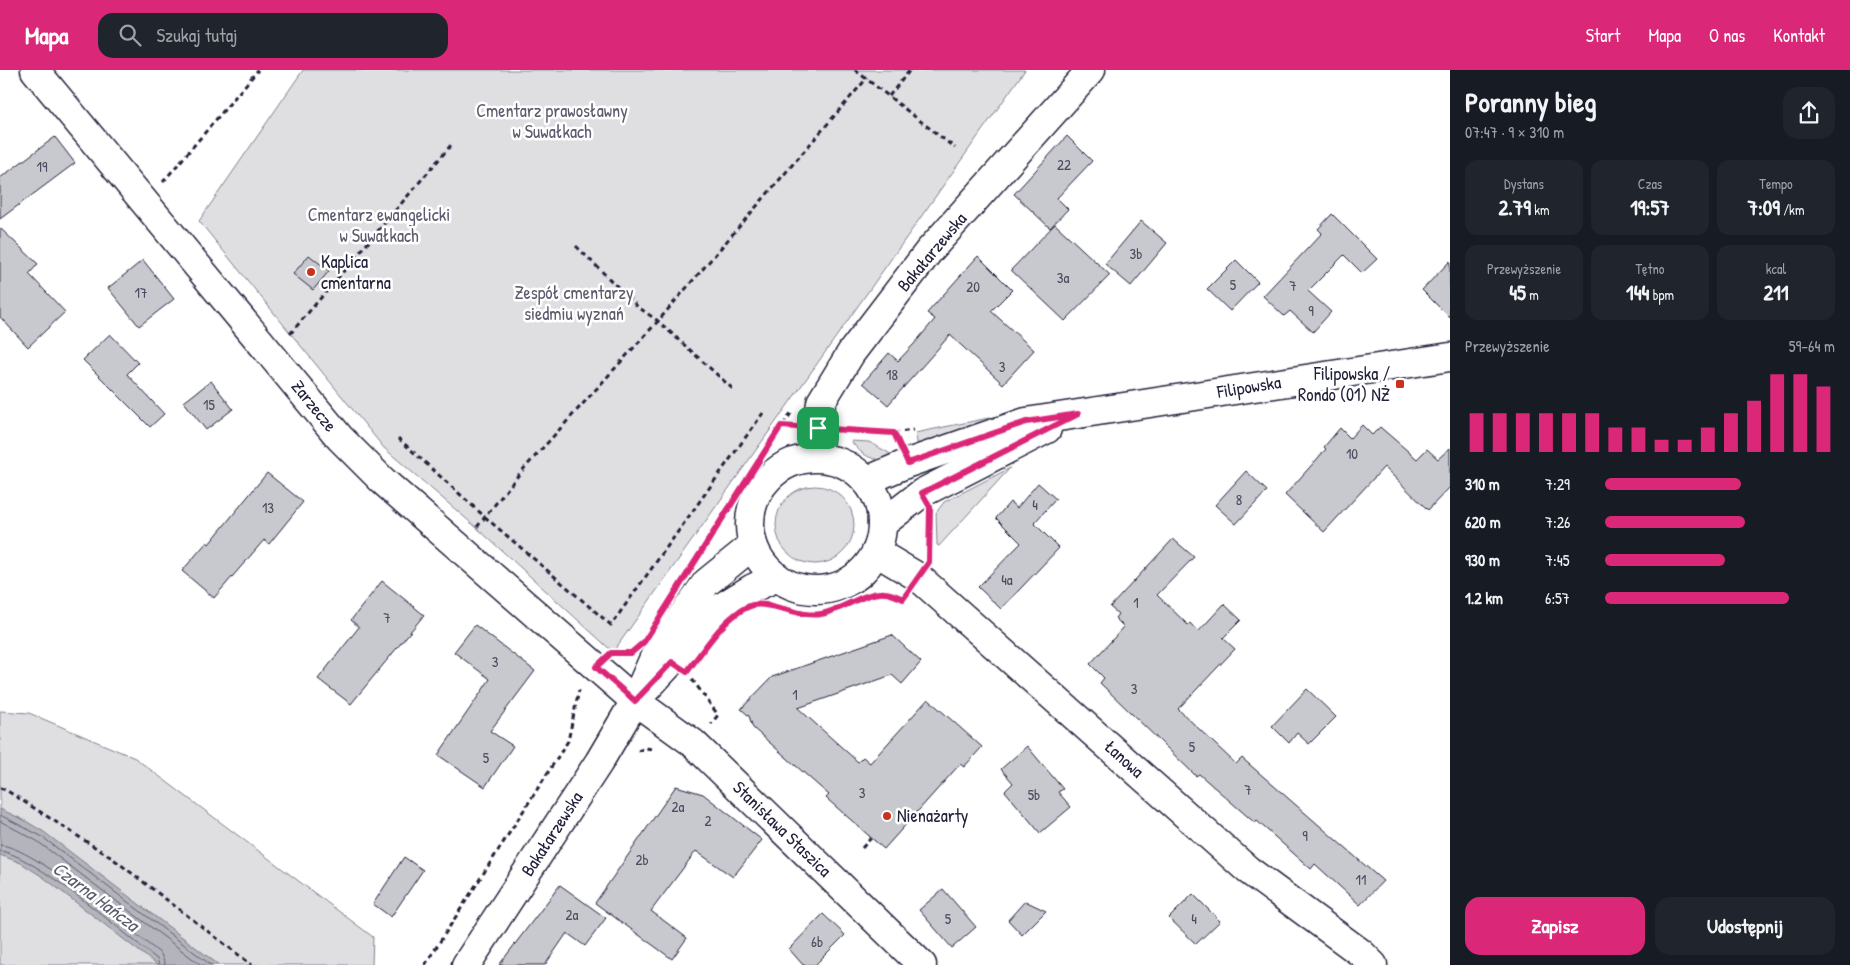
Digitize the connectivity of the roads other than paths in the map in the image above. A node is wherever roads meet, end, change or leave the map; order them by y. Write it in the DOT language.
graph roads {
  1 [pos="35,70"];
  2 [pos="1092,70"];
  3 [pos="1450,357"];
  4 [pos="1078,414"];
  5 [pos="819,457"];
  6 [pos="866,481"];
  7 [pos="882,524"];
  8 [pos="753,545"];
  9 [pos="876,552"];
  10 [pos="777,578"];
  11 [pos="635,701"];
  12 [pos="466,965"];
  13 [pos="922,965"];
  14 [pos="1373,965"];
  1 -- 11 [label="street, Zarzecze"];
  2 -- 5 [label="street, Bakałarzewska"];
  3 -- 4 [label="street, Filipowska"];
  4 -- 6 [label="street, Filipowska"];
  4 -- 7 [label="street, Filipowska"];
  5 -- 6 [label="street"];
  5 -- 8 [label="street"];
  6 -- 7 [label="street"];
  7 -- 9 [label="street"];
  8 -- 10 [label="street"];
  8 -- 11 [label="street, Bakałarzewska"];
  9 -- 10 [label="street"];
  9 -- 14 [label="street, Łanowa"];
  10 -- 11 [label="street, Bakałarzewska"];
  11 -- 12 [label="street, Bakałarzewska"];
  11 -- 13 [label="street, Stanisława Staszica"];
}
